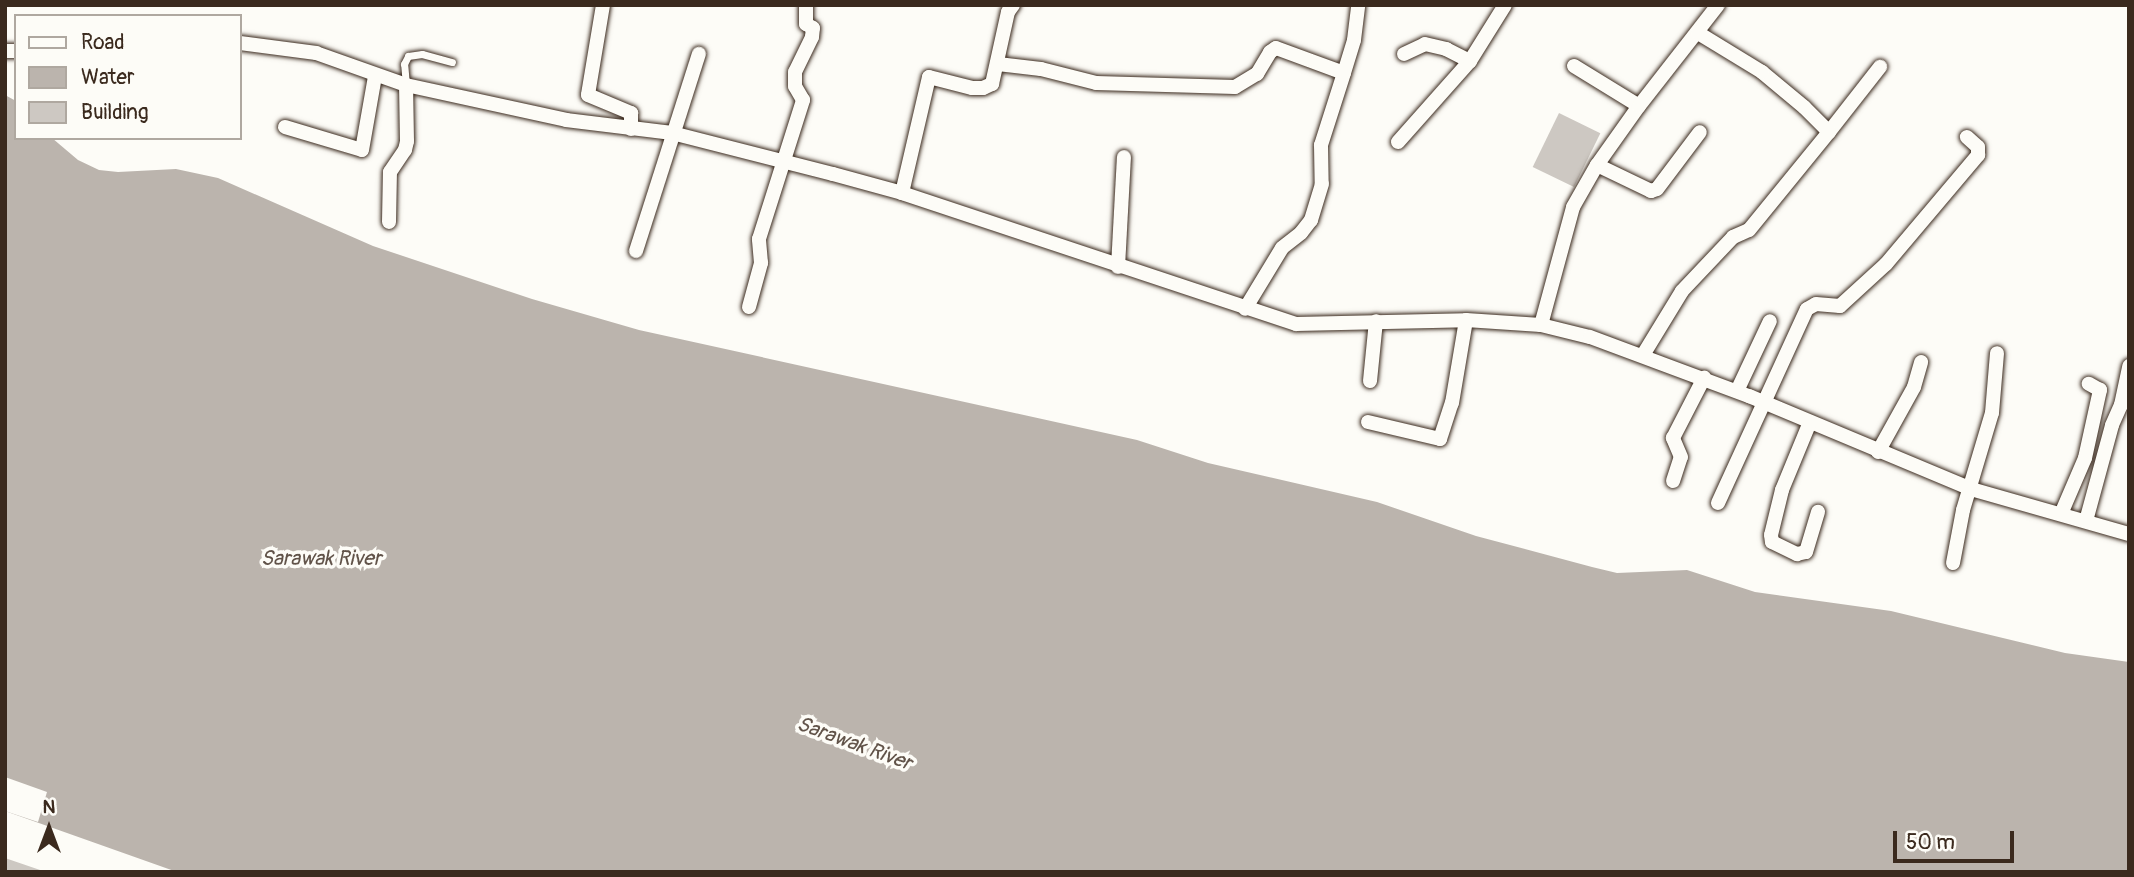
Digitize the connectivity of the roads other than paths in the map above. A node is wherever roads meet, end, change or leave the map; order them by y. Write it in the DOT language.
graph roads {
  1 [pos="603,5"];
  2 [pos="806,5"];
  3 [pos="1013,5"];
  4 [pos="1358,5"];
  5 [pos="1505,5"];
  6 [pos="1713,7"];
  7 [pos="1698,33"];
  8 [pos="242,43"];
  9 [pos="699,54"];
  10 [pos="1404,54"];
  11 [pos="1470,61"];
  12 [pos="452,62"];
  13 [pos="998,64"];
  14 [pos="1574,66"];
  15 [pos="1880,67"];
  16 [pos="1344,73"];
  17 [pos="375,76"];
  18 [pos="406,85"];
  19 [pos="1639,106"];
  20 [pos="285,127"];
  21 [pos="631,129"];
  22 [pos="1700,132"];
  23 [pos="1829,132"];
  24 [pos="672,133"];
  25 [pos="1967,137"];
  26 [pos="1398,142"];
  27 [pos="1125,157"];
  28 [pos="781,161"];
  29 [pos="1597,165"];
  30 [pos="902,193"];
  31 [pos="389,222"];
  32 [pos="636,251"];
  33 [pos="1118,267"];
  34 [pos="749,307"];
  35 [pos="1245,309"];
  36 [pos="1466,320"];
  37 [pos="1376,321"];
  38 [pos="1770,321"];
  39 [pos="1541,325"];
  40 [pos="1997,353"];
  41 [pos="1643,355"];
  42 [pos="1921,362"];
  43 [pos="2129,366"];
  44 [pos="1704,378"];
  45 [pos="1370,381"];
  46 [pos="2089,384"];
  47 [pos="1737,391"];
  48 [pos="1763,401"];
  49 [pos="1368,422"];
  50 [pos="1810,422"];
  51 [pos="1878,452"];
  52 [pos="1673,481"];
  53 [pos="1972,489"];
  54 [pos="1718,503"];
  55 [pos="1818,512"];
  56 [pos="2061,514"];
  57 [pos="2086,521"];
  58 [pos="2129,534"];
  59 [pos="1953,563"];
  1 -- 21 [label="street"];
  2 -- 28 [label="street"];
  3 -- 13 [label="street"];
  4 -- 16 [label="street"];
  5 -- 11 [label="street"];
  6 -- 7 [label="street"];
  7 -- 19 [label="street"];
  7 -- 23 [label="street"];
  8 -- 17 [label="street"];
  9 -- 24 [label="street"];
  10 -- 11 [label="street"];
  11 -- 26 [label="street"];
  12 -- 18 [label="lane"];
  13 -- 16 [label="street"];
  13 -- 30 [label="street"];
  14 -- 19 [label="street"];
  15 -- 23 [label="street"];
  16 -- 35 [label="street"];
  17 -- 18 [label="street"];
  17 -- 20 [label="street"];
  18 -- 21 [label="street"];
  18 -- 31 [label="street"];
  19 -- 29 [label="street"];
  21 -- 24 [label="street"];
  22 -- 29 [label="street"];
  23 -- 41 [label="street"];
  24 -- 28 [label="street"];
  24 -- 32 [label="street"];
  25 -- 48 [label="street"];
  27 -- 33 [label="street"];
  28 -- 30 [label="street"];
  28 -- 34 [label="street"];
  29 -- 39 [label="street"];
  30 -- 33 [label="street"];
  33 -- 35 [label="street"];
  35 -- 37 [label="street"];
  36 -- 37 [label="street"];
  36 -- 39 [label="street"];
  36 -- 49 [label="street"];
  37 -- 45 [label="street"];
  38 -- 47 [label="street"];
  39 -- 41 [label="street"];
  40 -- 53 [label="street"];
  41 -- 44 [label="street"];
  42 -- 51 [label="street"];
  43 -- 57 [label="street"];
  44 -- 47 [label="street"];
  44 -- 52 [label="street"];
  46 -- 56 [label="street"];
  47 -- 48 [label="street"];
  48 -- 50 [label="street"];
  48 -- 54 [label="street"];
  50 -- 51 [label="street"];
  50 -- 55 [label="street"];
  51 -- 53 [label="street"];
  53 -- 56 [label="street"];
  53 -- 59 [label="street"];
  56 -- 57 [label="street"];
  57 -- 58 [label="street"];
}
